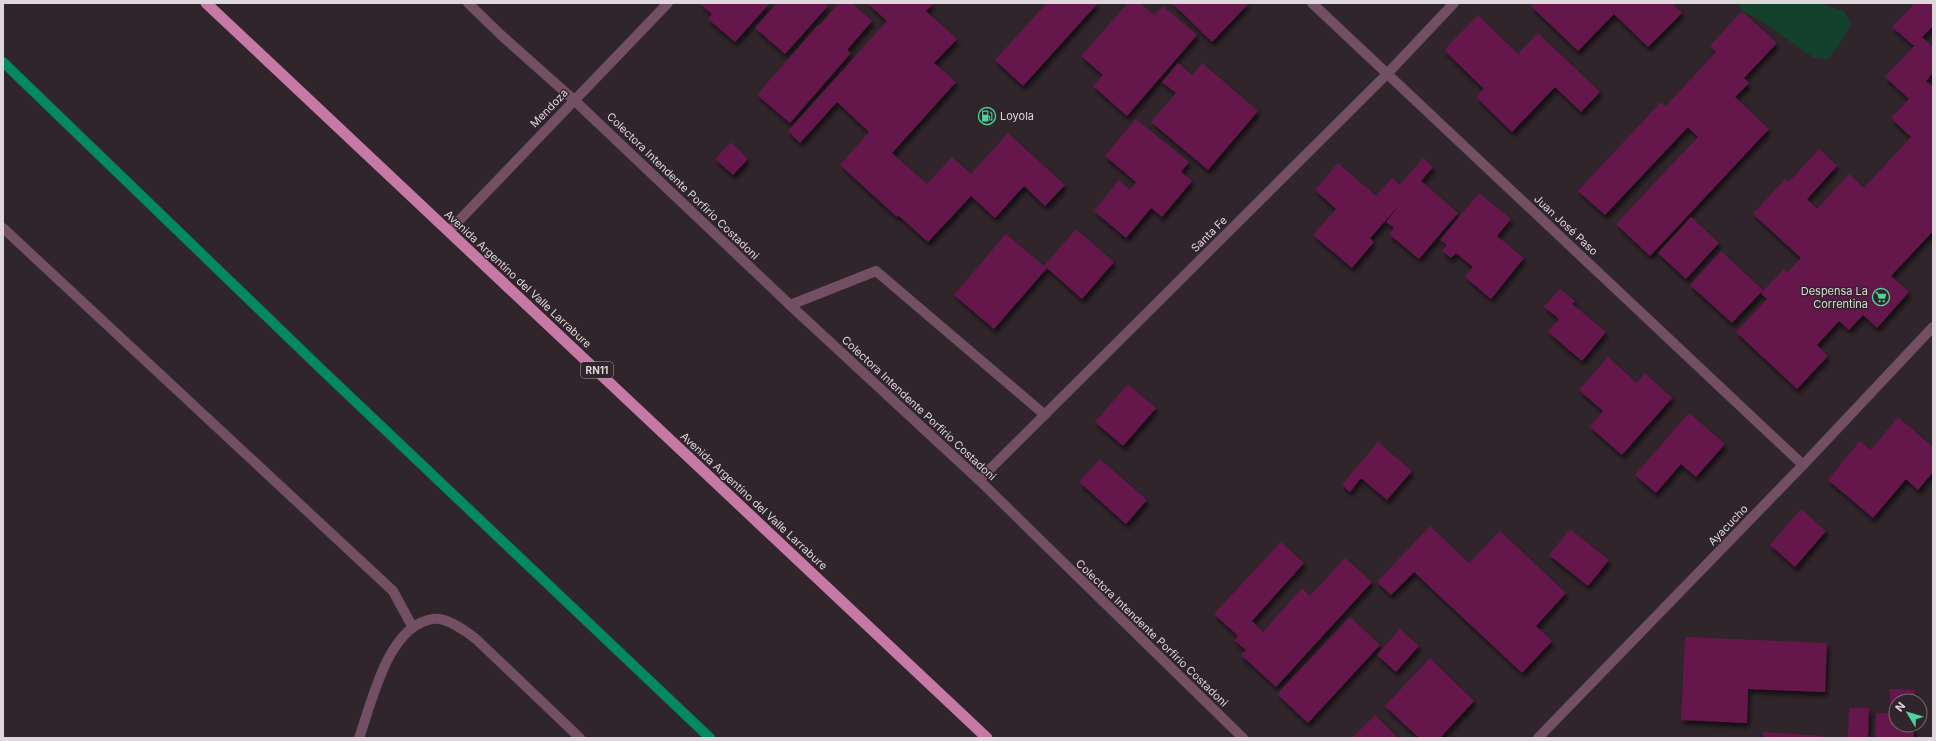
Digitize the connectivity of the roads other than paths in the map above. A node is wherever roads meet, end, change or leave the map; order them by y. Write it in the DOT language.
graph roads {
  1 [pos="206,3"];
  2 [pos="468,3"];
  3 [pos="668,3"];
  4 [pos="1312,3"];
  5 [pos="1454,3"];
  6 [pos="1388,74"];
  7 [pos="574,100"];
  8 [pos="3,228"];
  9 [pos="449,231"];
  10 [pos="790,305"];
  11 [pos="1933,327"];
  12 [pos="1045,414"];
  13 [pos="1803,465"];
  14 [pos="979,480"];
  15 [pos="412,626"];
  16 [pos="359,738"];
  17 [pos="580,738"];
  18 [pos="988,738"];
  19 [pos="1243,738"];
  20 [pos="1538,738"];
  1 -- 9 [label="highway, Avenida Argentino del Valle Larrabure / RN11"];
  2 -- 7 [label="street, Colectora Intendente Porfirio Costadoni"];
  3 -- 7 [label="street, Mendoza"];
  4 -- 6 [label="street, Juan José Paso"];
  5 -- 6 [label="street, Santa Fe"];
  6 -- 12 [label="street, Santa Fe"];
  6 -- 13 [label="street, Juan José Paso"];
  7 -- 9 [label="street, Mendoza"];
  7 -- 10 [label="street, Colectora Intendente Porfirio Costadoni"];
  8 -- 15 [label="street"];
  9 -- 18 [label="highway, Avenida Argentino del Valle Larrabure / RN11"];
  10 -- 12 [label="street"];
  10 -- 14 [label="street, Colectora Intendente Porfirio Costadoni"];
  11 -- 13 [label="street, Ayacucho"];
  12 -- 14 [label="street, Santa Fe"];
  13 -- 20 [label="street, Ayacucho"];
  14 -- 19 [label="street, Colectora Intendente Porfirio Costadoni"];
  15 -- 16 [label="street"];
  15 -- 17 [label="street"];
}
